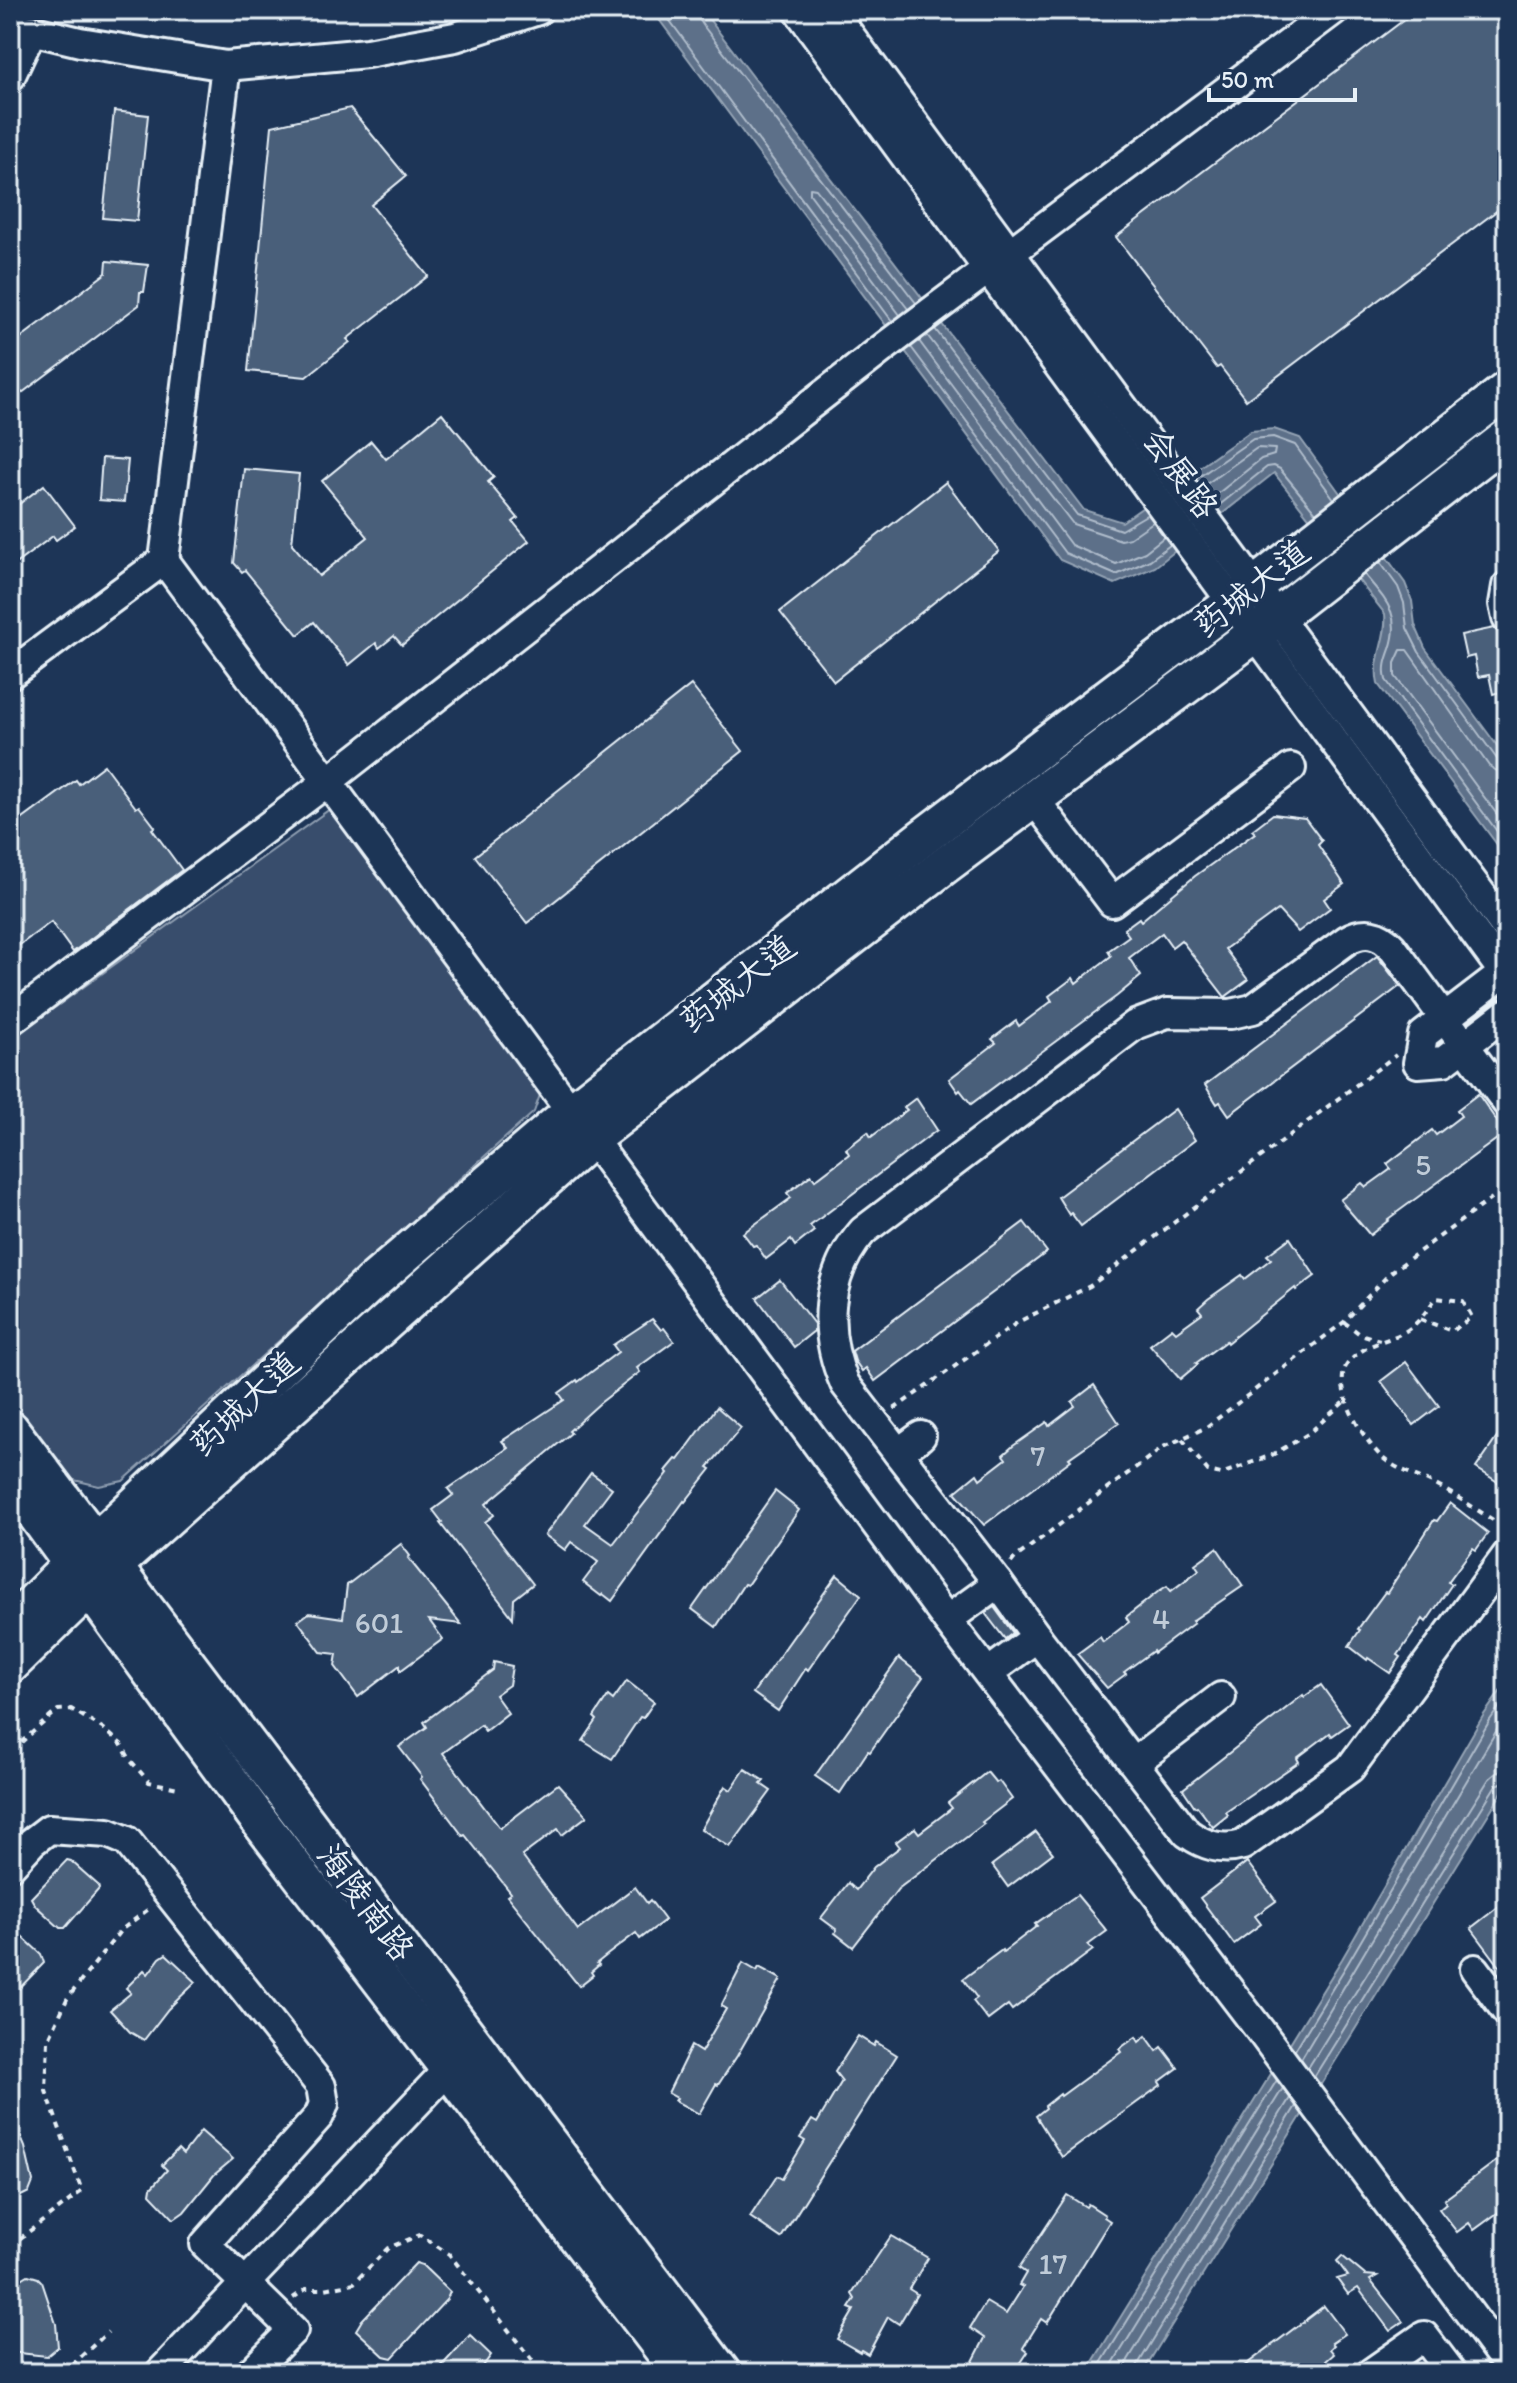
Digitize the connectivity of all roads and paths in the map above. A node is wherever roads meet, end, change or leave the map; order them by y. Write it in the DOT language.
graph roads {
  1 [pos="538,10"];
  2 [pos="798,10"];
  3 [pos="831,10"];
  4 [pos="1334,10"];
  5 [pos="21,27"];
  6 [pos="226,66"];
  7 [pos="10,77"];
  8 [pos="999,262"];
  9 [pos="1507,390"];
  10 [pos="1507,438"];
  11 [pos="164,560"];
  12 [pos="1507,586"];
  13 [pos="1242,595"];
  14 [pos="1507,618"];
  15 [pos="1265,625"];
  16 [pos="10,674"];
  17 [pos="1291,768"];
  18 [pos="327,782"];
  19 [pos="1034,799"];
  20 [pos="1507,929"];
  21 [pos="1505,975"];
  22 [pos="1507,1013"];
  23 [pos="10,1021"];
  24 [pos="1434,1026"];
  25 [pos="1464,1046"];
  26 [pos="1507,1103"];
  27 [pos="582,1124"];
  28 [pos="1507,1187"];
  29 [pos="1420,1319"];
  30 [pos="1344,1322"];
  31 [pos="1380,1340"];
  32 [pos="1346,1400"];
  33 [pos="875,1423"];
  34 [pos="10,1429"];
  35 [pos="921,1436"];
  36 [pos="1182,1438"];
  37 [pos="898,1453"];
  38 [pos="10,1479"];
  39 [pos="1507,1529"];
  40 [pos="1507,1555"];
  41 [pos="92,1566"];
  42 [pos="998,1583"];
  43 [pos="24,1593"];
  44 [pos="947,1620"];
  45 [pos="10,1626"];
  46 [pos="1037,1637"];
  47 [pos="10,1665"];
  48 [pos="988,1673"];
  49 [pos="1221,1697"];
  50 [pos="1134,1763"];
  51 [pos="10,1776"];
  52 [pos="178,1788"];
  53 [pos="10,1866"];
  54 [pos="157,1902"];
  55 [pos="1475,1969"];
  56 [pos="1507,2012"];
  57 [pos="461,2056"];
  58 [pos="10,2246"];
  59 [pos="246,2283"];
  60 [pos="274,2312"];
  61 [pos="108,2332"];
  62 [pos="1507,2364"];
  63 [pos="671,2369"];
  64 [pos="10,2370"];
  65 [pos="19,2373"];
  66 [pos="63,2373"];
  67 [pos="160,2373"];
  68 [pos="250,2373"];
  69 [pos="542,2373"];
  70 [pos="722,2373"];
  71 [pos="1371,2373"];
  72 [pos="1452,2373"];
  1 -- 6 [label="street"];
  2 -- 8 [label="street, 会展路"];
  3 -- 8 [label="street, 会展路"];
  4 -- 8 [label="street"];
  5 -- 6 [label="street"];
  5 -- 7 [label="street"];
  6 -- 11 [label="street"];
  8 -- 13 [label="street, 会展路"];
  8 -- 18 [label="street"];
  9 -- 13 [label="main road, 药城大道"];
  10 -- 15 [label="main road, 药城大道"];
  11 -- 16 [label="street"];
  11 -- 18 [label="street"];
  12 -- 14 [label="street"];
  13 -- 15 [label="street, 会展路"];
  13 -- 27 [label="main road, 药城大道"];
  15 -- 19 [label="main road, 药城大道"];
  15 -- 20 [label="street, 会展路"];
  15 -- 21 [label="street, 会展路"];
  17 -- 19 [label="street"];
  18 -- 23 [label="street"];
  18 -- 27 [label="street"];
  19 -- 27 [label="main road, 药城大道"];
  21 -- 24 [label="street"];
  22 -- 25 [label="street"];
  24 -- 25 [label="street"];
  24 -- 25 [label="street"];
  24 -- 33 [label="path"];
  24 -- 33 [label="street"];
  25 -- 26 [label="street"];
  27 -- 41 [label="main road, 药城大道"];
  27 -- 44 [label="street"];
  28 -- 30 [label="path"];
  29 -- 29 [label="path"];
  29 -- 31 [label="path"];
  30 -- 31 [label="path"];
  30 -- 36 [label="path"];
  31 -- 32 [label="path"];
  32 -- 36 [label="path"];
  32 -- 39 [label="path"];
  33 -- 37 [label="street"];
  34 -- 41 [label="main road, 海陵南路"];
  35 -- 37 [label="street"];
  36 -- 42 [label="path"];
  37 -- 42 [label="street"];
  38 -- 41 [label="main road, 海陵南路"];
  40 -- 50 [label="street"];
  41 -- 43 [label="main road, 药城大道"];
  41 -- 47 [label="main road, 药城大道"];
  41 -- 57 [label="main road, 海陵南路"];
  42 -- 44 [label="street"];
  42 -- 46 [label="street"];
  43 -- 45 [label="main road, 药城大道"];
  44 -- 48 [label="street"];
  46 -- 48 [label="street"];
  46 -- 50 [label="street"];
  48 -- 62 [label="street"];
  49 -- 50 [label="street"];
  51 -- 52 [label="path"];
  53 -- 59 [label="street"];
  54 -- 58 [label="path"];
  55 -- 56 [label="street"];
  57 -- 59 [label="street"];
  57 -- 63 [label="main road, 海陵南路"];
  57 -- 70 [label="main road, 海陵南路"];
  59 -- 60 [label="street"];
  59 -- 67 [label="street"];
  60 -- 68 [label="street"];
  60 -- 69 [label="path"];
  61 -- 66 [label="path"];
  64 -- 65 [label="path"];
  71 -- 72 [label="street"];
}
